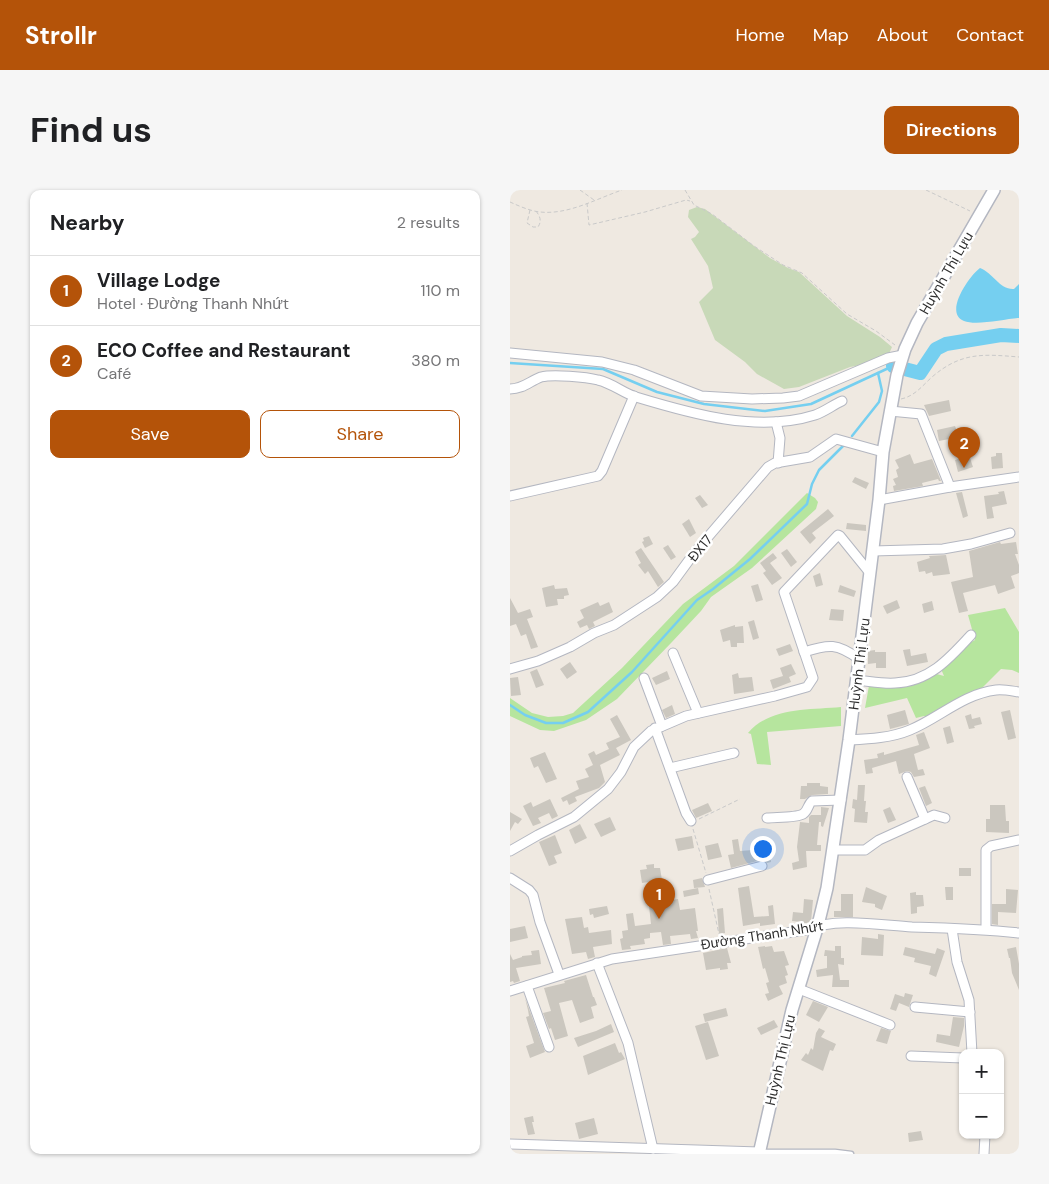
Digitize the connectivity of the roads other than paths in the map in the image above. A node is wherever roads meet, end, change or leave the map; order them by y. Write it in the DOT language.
graph roads {
  1 [pos="994,190"];
  2 [pos="510,353"];
  3 [pos="903,355"];
  4 [pos="510,389"];
  5 [pos="634,396"];
  6 [pos="842,401"];
  7 [pos="891,406"];
  8 [pos="776,422"];
  9 [pos="883,452"];
  10 [pos="778,463"];
  11 [pos="1019,477"];
  12 [pos="950,487"];
  13 [pos="510,496"];
  14 [pos="879,500"];
  15 [pos="1010,533"];
  16 [pos="873,551"];
  17 [pos="870,573"];
  18 [pos="971,635"];
  19 [pos="804,652"];
  20 [pos="673,653"];
  21 [pos="858,659"];
  22 [pos="510,668"];
  23 [pos="644,678"];
  24 [pos="856,680"];
  25 [pos="1019,692"];
  26 [pos="698,713"];
  27 [pos="658,727"];
  28 [pos="849,740"];
  29 [pos="734,753"];
  30 [pos="670,768"];
  31 [pos="907,777"];
  32 [pos="841,800"];
  33 [pos="767,818"];
  34 [pos="945,818"];
  35 [pos="925,819"];
  36 [pos="691,821"];
  37 [pos="1019,840"];
  38 [pos="833,850"];
  39 [pos="510,851"];
  40 [pos="762,866"];
  41 [pos="510,878"];
  42 [pos="708,880"];
  43 [pos="818,924"];
  44 [pos="952,929"];
  45 [pos="986,929"];
  46 [pos="1019,933"];
  47 [pos="597,962"];
  48 [pos="559,974"];
  49 [pos="527,986"];
  50 [pos="799,989"];
  51 [pos="510,991"];
  52 [pos="915,1007"];
  53 [pos="970,1012"];
  54 [pos="890,1024"];
  55 [pos="549,1047"];
  56 [pos="972,1049"];
  57 [pos="911,1056"];
  58 [pos="959,1058"];
  59 [pos="985,1139"];
  60 [pos="510,1144"];
  61 [pos="653,1149"];
  62 [pos="759,1153"];
  63 [pos="851,1154"];
  64 [pos="984,1154"];
  1 -- 3 [label="street, Huỳnh Thị Lựu"];
  2 -- 3 [label="street"];
  3 -- 7 [label="street, Huỳnh Thị Lựu"];
  4 -- 5 [label="street"];
  5 -- 8 [label="street"];
  5 -- 13 [label="street"];
  6 -- 8 [label="street"];
  7 -- 9 [label="street, Huỳnh Thị Lựu"];
  7 -- 12 [label="street"];
  8 -- 10 [label="street"];
  9 -- 10 [label="street, ĐX17"];
  9 -- 14 [label="street, Huỳnh Thị Lựu"];
  10 -- 22 [label="street, ĐX17"];
  11 -- 12 [label="street"];
  12 -- 14 [label="street"];
  14 -- 16 [label="street, Huỳnh Thị Lựu"];
  15 -- 16 [label="street"];
  16 -- 17 [label="street, Huỳnh Thị Lựu"];
  17 -- 19 [label="street"];
  17 -- 21 [label="street, Huỳnh Thị Lựu"];
  18 -- 24 [label="street"];
  19 -- 21 [label="street"];
  19 -- 26 [label="street"];
  20 -- 26 [label="street"];
  21 -- 24 [label="street, Huỳnh Thị Lựu"];
  23 -- 27 [label="street"];
  24 -- 28 [label="street, Huỳnh Thị Lựu"];
  25 -- 28 [label="street"];
  26 -- 27 [label="street"];
  27 -- 30 [label="street"];
  27 -- 39 [label="street"];
  28 -- 32 [label="street, Huỳnh Thị Lựu"];
  29 -- 30 [label="street"];
  30 -- 36 [label="street"];
  31 -- 35 [label="street"];
  32 -- 33 [label="street"];
  32 -- 38 [label="street, Huỳnh Thị Lựu"];
  34 -- 35 [label="street"];
  35 -- 38 [label="street"];
  37 -- 45 [label="street"];
  38 -- 43 [label="street, Huỳnh Thị Lựu"];
  40 -- 42 [label="street"];
  41 -- 48 [label="street"];
  43 -- 44 [label="street, Đường Thanh Nhứt"];
  43 -- 47 [label="street, Đường Thanh Nhứt"];
  43 -- 50 [label="street, Huỳnh Thị Lựu"];
  44 -- 45 [label="street, Đường Thanh Nhứt"];
  44 -- 53 [label="street"];
  45 -- 46 [label="street, Đường Thanh Nhứt"];
  47 -- 48 [label="street, Đường Thanh Nhứt"];
  47 -- 61 [label="street"];
  48 -- 49 [label="street, Đường Thanh Nhứt"];
  49 -- 51 [label="street, Đường Thanh Nhứt"];
  49 -- 55 [label="street"];
  50 -- 54 [label="street"];
  50 -- 62 [label="street, Huỳnh Thị Lựu"];
  52 -- 53 [label="street"];
  53 -- 56 [label="street"];
  57 -- 58 [label="street"];
  59 -- 64 [label="street"];
  60 -- 61 [label="street"];
  61 -- 62 [label="street"];
  62 -- 63 [label="lane"];
}
